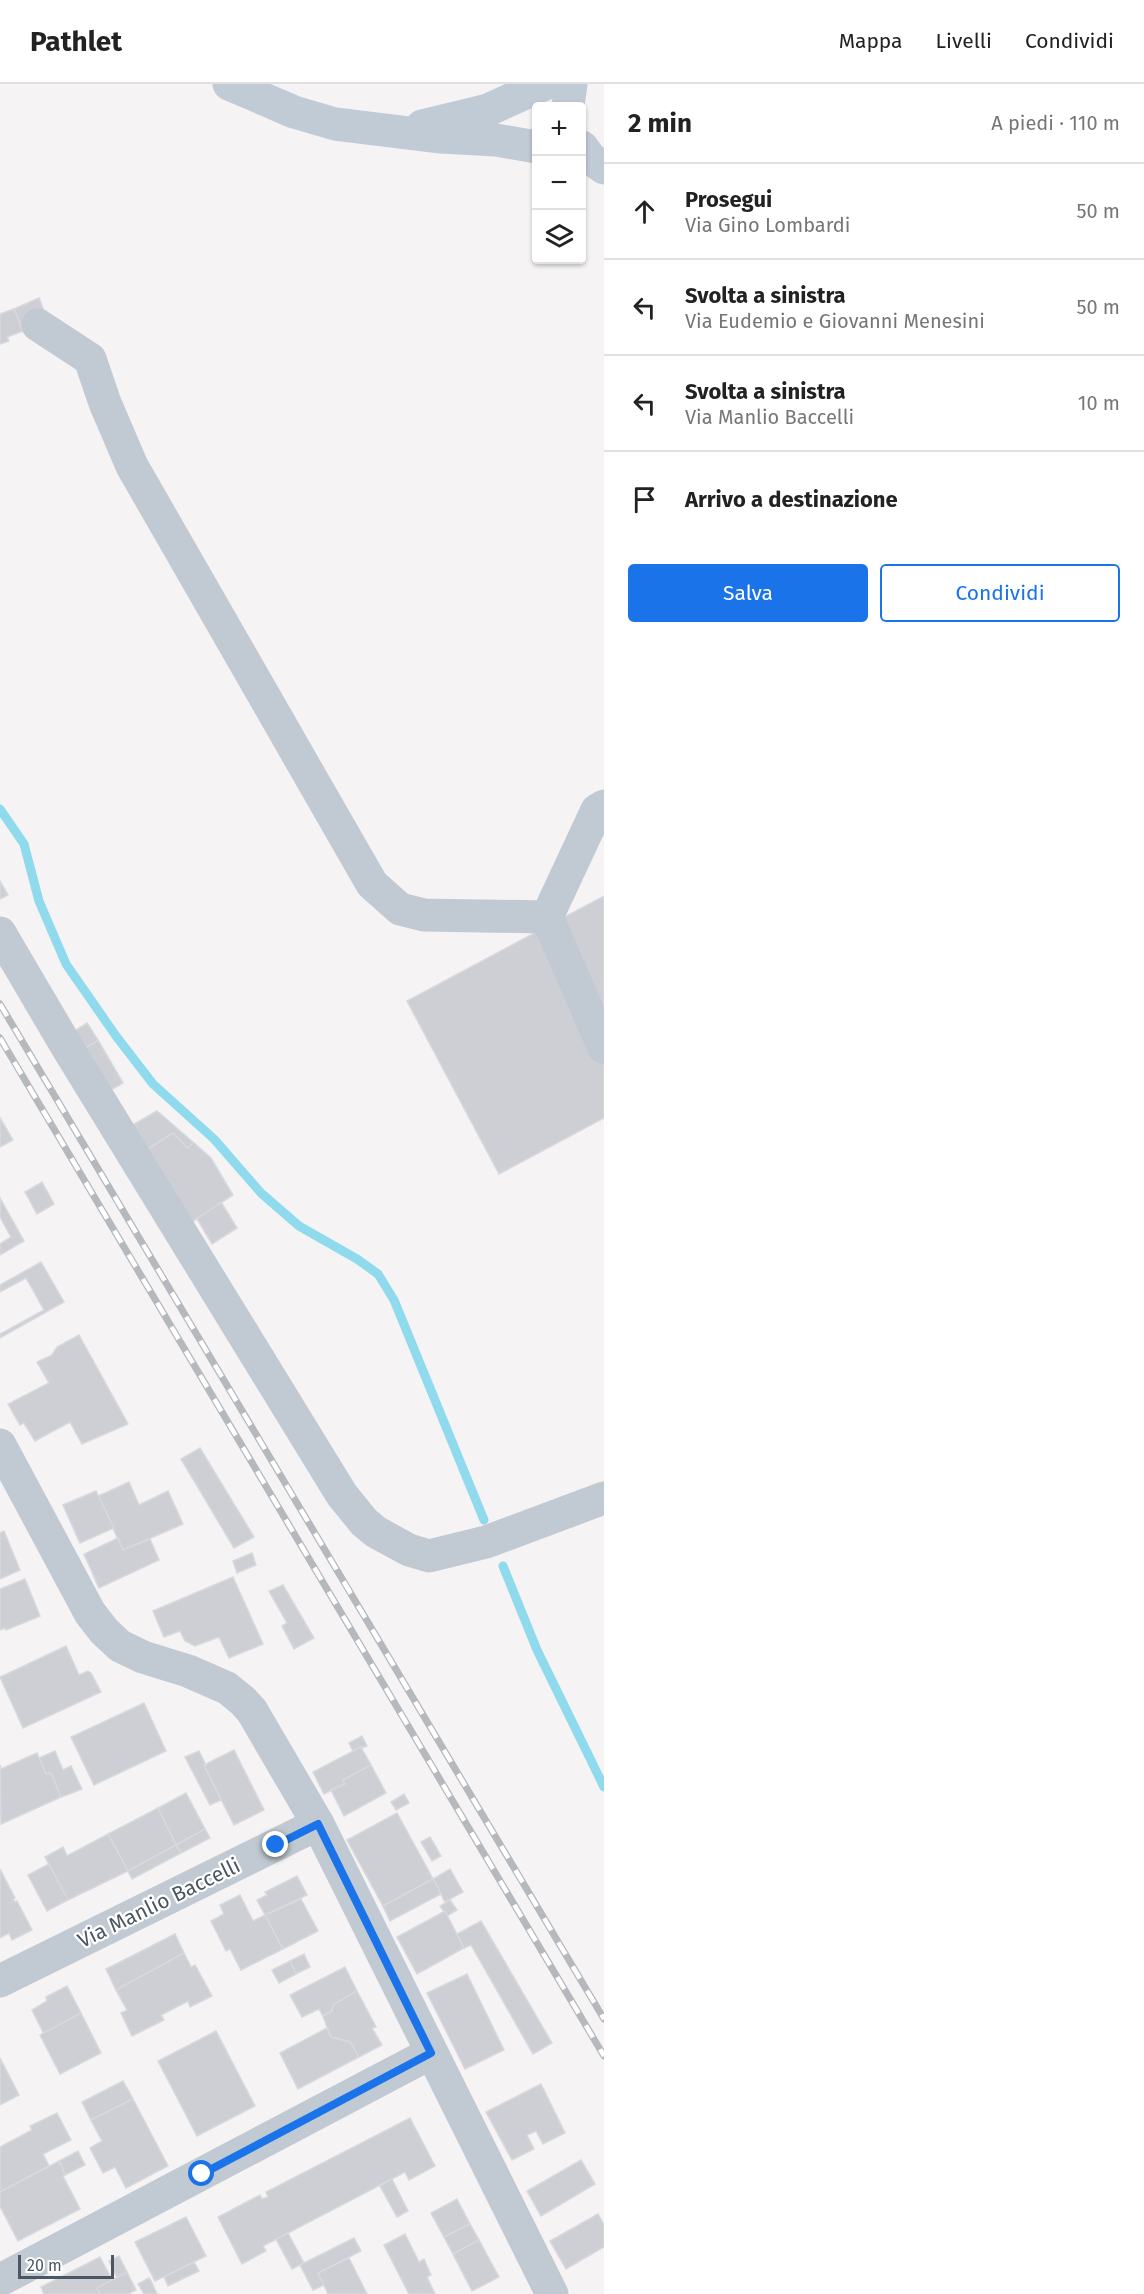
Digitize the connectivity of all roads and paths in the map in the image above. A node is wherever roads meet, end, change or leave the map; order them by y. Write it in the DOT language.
graph roads {
  1 [pos="229,84"];
  2 [pos="545,84"];
  3 [pos="571,84"];
  4 [pos="569,102"];
  5 [pos="400,131"];
  6 [pos="532,146"];
  7 [pos="38,325"];
  8 [pos="604,806"];
  9 [pos="547,917"];
  10 [pos="0,933"];
  11 [pos="604,1047"];
  12 [pos="0,1445"];
  13 [pos="604,1498"];
  14 [pos="318,1824"];
  15 [pos="0,1981"];
  16 [pos="431,2053"];
  17 [pos="4,2283"];
  18 [pos="549,2293"];
  1 -- 5 [label="street"];
  2 -- 5 [label="street"];
  3 -- 4 [label="street"];
  5 -- 6 [label="street"];
  7 -- 9 [label="street"];
  8 -- 9 [label="street"];
  9 -- 11 [label="street"];
  10 -- 13 [label="street"];
  12 -- 14 [label="street"];
  14 -- 15 [label="street, Via Manlio Baccelli"];
  14 -- 16 [label="street"];
  16 -- 17 [label="street"];
  16 -- 18 [label="street"];
}
